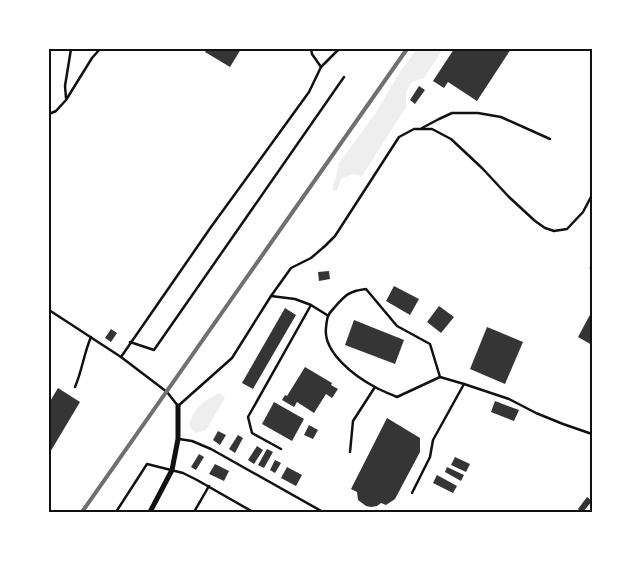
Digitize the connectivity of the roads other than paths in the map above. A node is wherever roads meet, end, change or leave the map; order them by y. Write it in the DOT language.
graph roads {
  1 [pos="71,49"];
  2 [pos="100,49"];
  3 [pos="311,49"];
  4 [pos="339,49"];
  5 [pos="321,67"];
  6 [pos="344,77"];
  7 [pos="66,100"];
  8 [pos="49,114"];
  9 [pos="420,129"];
  10 [pos="550,139"];
  11 [pos="592,195"];
  12 [pos="592,256"];
  13 [pos="592,275"];
  14 [pos="271,296"];
  15 [pos="311,305"];
  16 [pos="49,310"];
  17 [pos="327,315"];
  18 [pos="91,338"];
  19 [pos="130,342"];
  20 [pos="121,357"];
  21 [pos="440,377"];
  22 [pos="464,384"];
  23 [pos="75,387"];
  24 [pos="375,387"];
  25 [pos="178,406"];
  26 [pos="592,434"];
  27 [pos="178,439"];
  28 [pos="281,450"];
  29 [pos="350,452"];
  30 [pos="172,470"];
  31 [pos="208,486"];
  32 [pos="412,493"];
  33 [pos="116,512"];
  34 [pos="150,512"];
  35 [pos="194,512"];
  36 [pos="253,512"];
  37 [pos="322,512"];
  1 -- 7 [label="lane"];
  2 -- 7 [label="lane"];
  3 -- 5 [label="lane"];
  4 -- 5 [label="lane"];
  5 -- 19 [label="lane"];
  6 -- 19 [label="lane"];
  7 -- 8 [label="lane"];
  9 -- 10 [label="lane"];
  9 -- 11 [label="lane"];
  9 -- 14 [label="lane"];
  12 -- 13 [label="lane"];
  14 -- 15 [label="lane"];
  14 -- 25 [label="lane"];
  15 -- 17 [label="lane"];
  15 -- 28 [label="lane"];
  16 -- 18 [label="lane"];
  17 -- 21 [label="lane"];
  17 -- 24 [label="lane"];
  18 -- 20 [label="lane"];
  18 -- 23 [label="lane"];
  19 -- 20 [label="lane"];
  20 -- 25 [label="lane"];
  21 -- 22 [label="lane"];
  21 -- 24 [label="lane"];
  22 -- 26 [label="lane"];
  22 -- 32 [label="lane"];
  24 -- 29 [label="lane"];
  25 -- 27 [label="street"];
  27 -- 30 [label="street"];
  27 -- 37 [label="lane"];
  30 -- 31 [label="lane"];
  30 -- 33 [label="lane"];
  30 -- 34 [label="street"];
  31 -- 35 [label="lane"];
  31 -- 36 [label="lane"];
}
